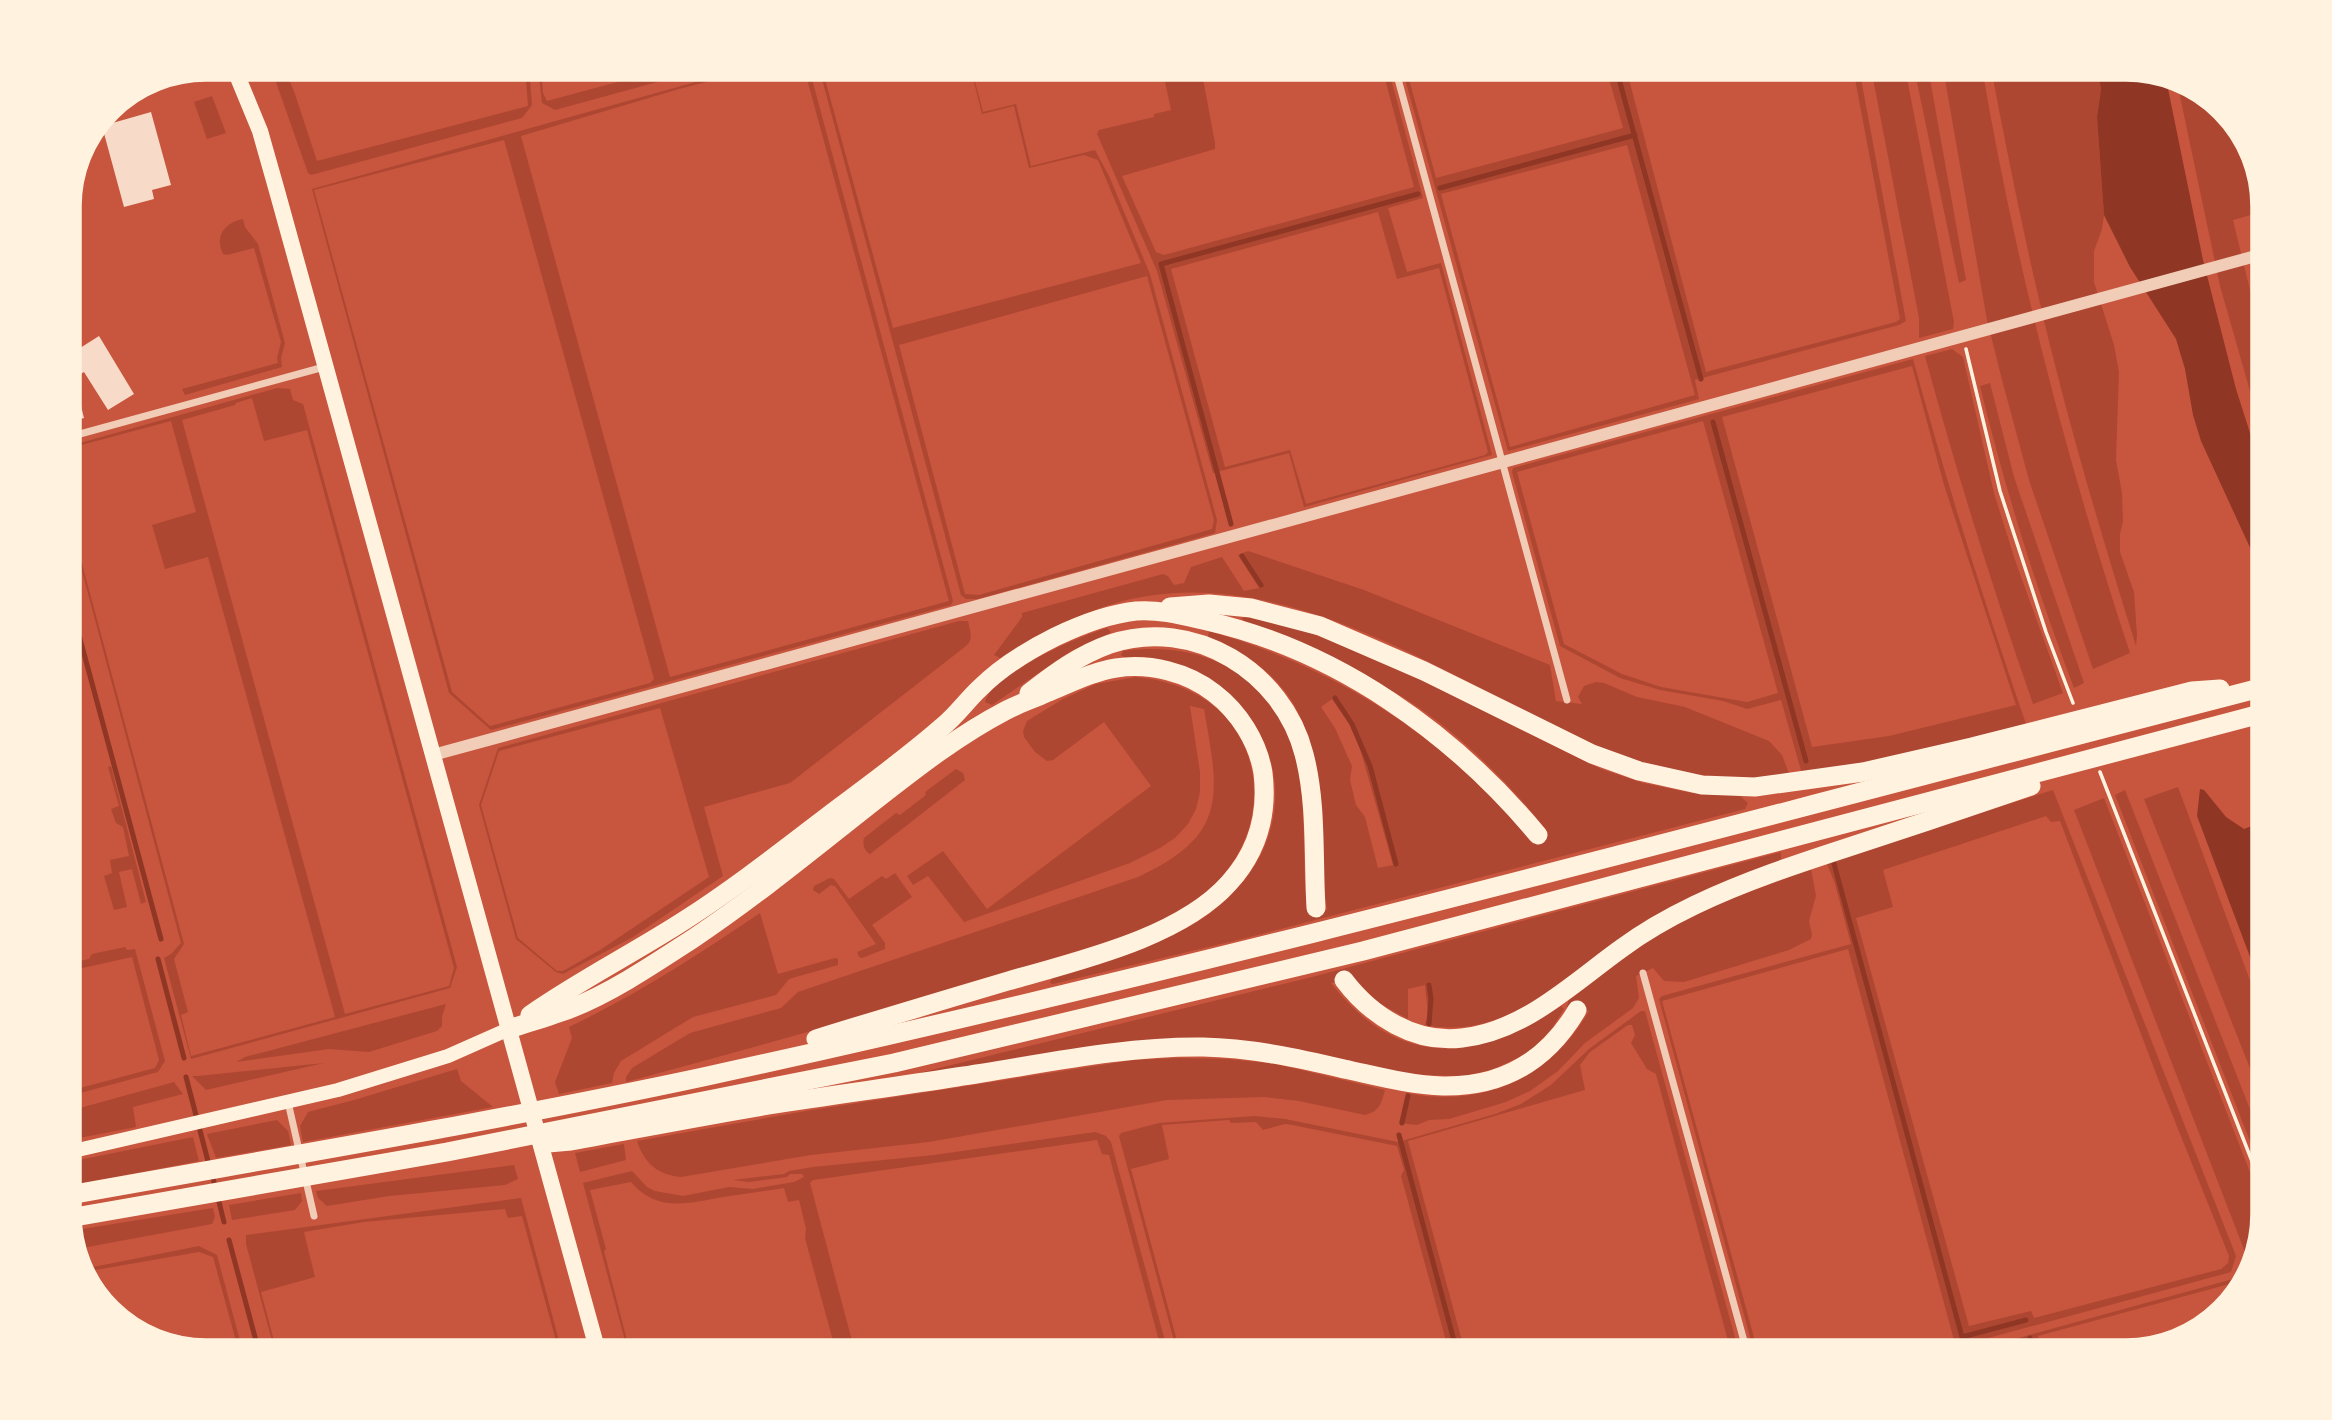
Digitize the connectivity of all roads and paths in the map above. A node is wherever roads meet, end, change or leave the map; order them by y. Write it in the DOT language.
graph roads {
  1 [pos="239,80"];
  2 [pos="1398,80"];
  3 [pos="2251,257"];
  4 [pos="326,366"];
  5 [pos="81,434"];
  6 [pos="1502,463"];
  7 [pos="1138,611"];
  8 [pos="2251,687"];
  9 [pos="2251,689"];
  10 [pos="1567,700"];
  11 [pos="1006,711"];
  12 [pos="2252,716"];
  13 [pos="2201,729"];
  14 [pos="433,755"];
  15 [pos="1538,835"];
  16 [pos="1316,908"];
  17 [pos="1643,973"];
  18 [pos="1343,980"];
  19 [pos="1577,1010"];
  20 [pos="509,1029"];
  21 [pos="701,1077"];
  22 [pos="288,1102"];
  23 [pos="637,1121"];
  24 [pos="81,1149"];
  25 [pos="81,1193"];
  26 [pos="81,1216"];
  27 [pos="314,1216"];
  28 [pos="595,1340"];
  29 [pos="1744,1340"];
  1 -- 4 [label="main road"];
  2 -- 6 [label="street"];
  3 -- 6 [label="street"];
  4 -- 5 [label="street"];
  4 -- 14 [label="main road"];
  6 -- 10 [label="street"];
  6 -- 14 [label="street"];
  7 -- 8 [label="highway"];
  7 -- 15 [label="highway"];
  7 -- 20 [label="highway"];
  9 -- 21 [label="highway"];
  11 -- 16 [label="highway"];
  11 -- 20 [label="highway"];
  11 -- 21 [label="highway"];
  12 -- 13 [label="highway"];
  13 -- 18 [label="highway"];
  13 -- 23 [label="highway"];
  14 -- 20 [label="main road"];
  17 -- 29 [label="street"];
  19 -- 23 [label="highway"];
  20 -- 22 [label="main road"];
  20 -- 28 [label="main road"];
  21 -- 25 [label="highway"];
  22 -- 24 [label="main road"];
  22 -- 27 [label="street"];
  23 -- 26 [label="highway"];
}
